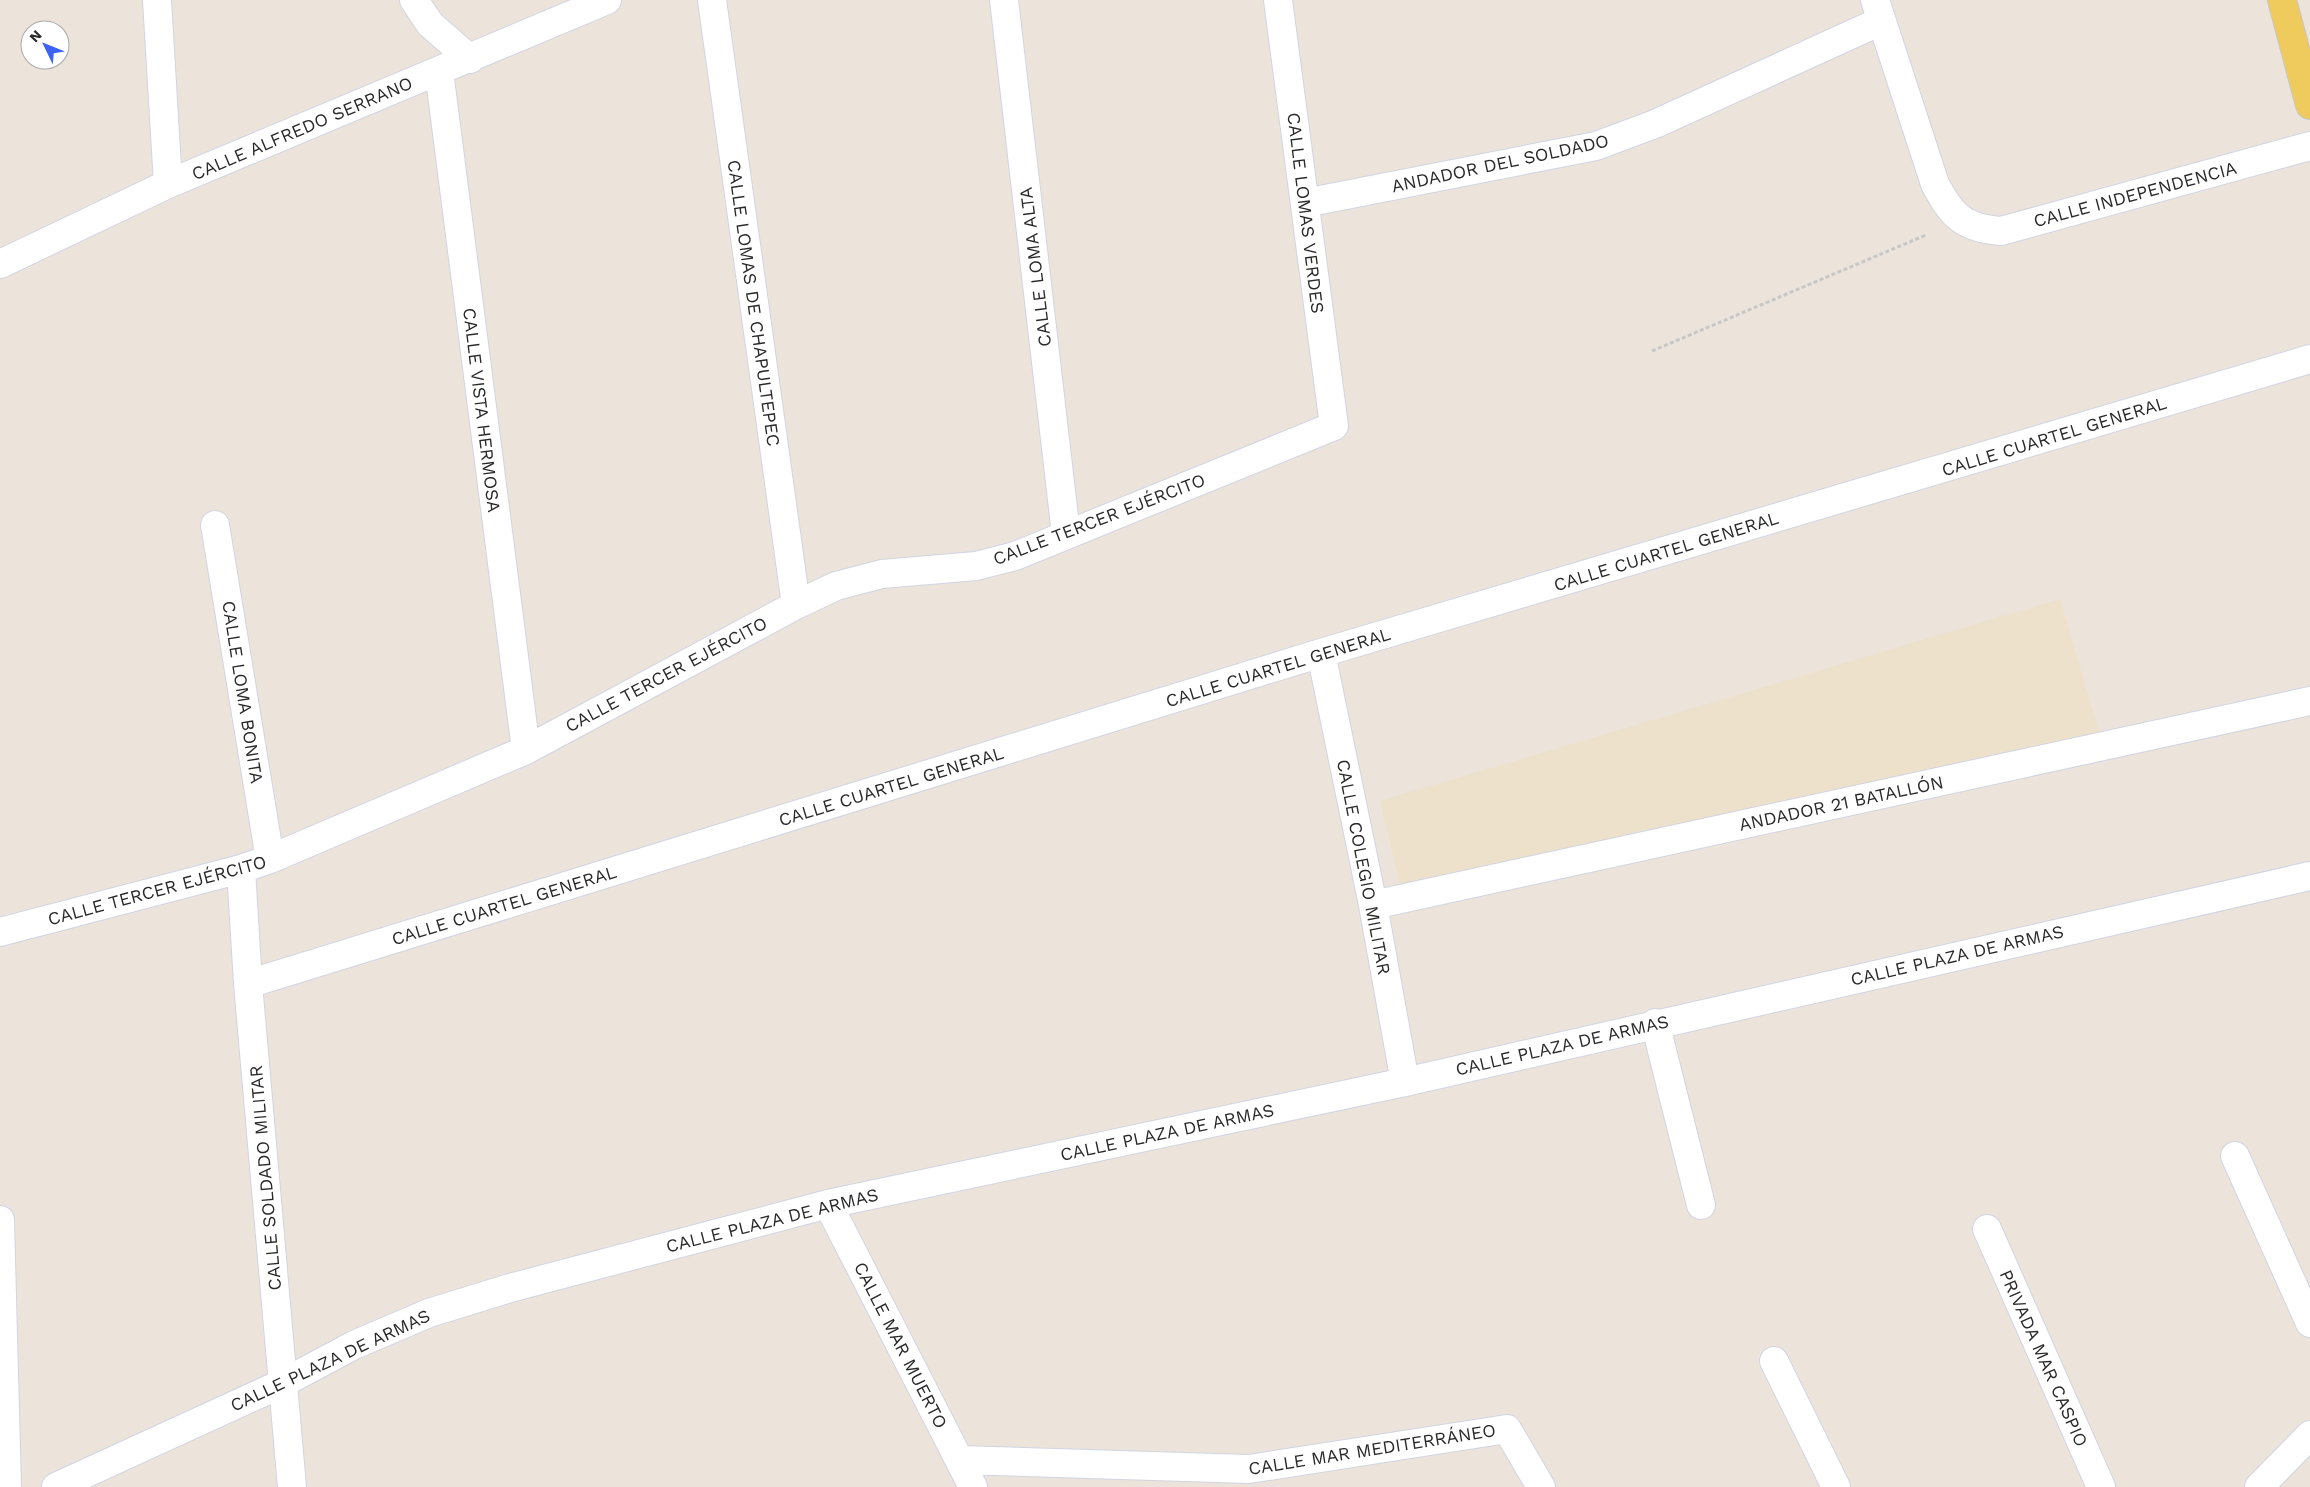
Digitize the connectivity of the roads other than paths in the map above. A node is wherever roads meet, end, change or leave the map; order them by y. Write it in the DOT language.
graph roads {
  1 [pos="157,0"];
  2 [pos="414,0"];
  3 [pos="607,0"];
  4 [pos="712,0"];
  5 [pos="1004,0"];
  6 [pos="1278,0"];
  7 [pos="2282,0"];
  8 [pos="1878,11"];
  9 [pos="470,59"];
  10 [pos="439,71"];
  11 [pos="2310,105"];
  12 [pos="2310,146"];
  13 [pos="168,184"];
  14 [pos="1305,203"];
  15 [pos="0,264"];
  16 [pos="2310,359"];
  17 [pos="1334,426"];
  18 [pos="215,524"];
  19 [pos="1066,534"];
  20 [pos="796,605"];
  21 [pos="1321,654"];
  22 [pos="2310,701"];
  23 [pos="526,750"];
  24 [pos="270,858"];
  25 [pos="241,869"];
  26 [pos="2310,876"];
  27 [pos="1373,905"];
  28 [pos="0,932"];
  29 [pos="248,984"];
  30 [pos="1655,1023"];
  31 [pos="1405,1082"];
  32 [pos="2235,1156"];
  33 [pos="828,1204"];
  34 [pos="1701,1205"];
  35 [pos="0,1220"];
  36 [pos="1986,1229"];
  37 [pos="2310,1323"];
  38 [pos="1774,1361"];
  39 [pos="283,1383"];
  40 [pos="2310,1435"];
  41 [pos="960,1460"];
  42 [pos="1253,1478"];
  43 [pos="7,1487"];
  44 [pos="56,1487"];
  45 [pos="292,1487"];
  46 [pos="974,1487"];
  47 [pos="1541,1487"];
  48 [pos="1836,1487"];
  49 [pos="2101,1487"];
  50 [pos="2260,1487"];
  1 -- 13 [label="street"];
  2 -- 9 [label="street"];
  3 -- 9 [label="street, CALLE ALFREDO SERRANO"];
  4 -- 20 [label="street, CALLE LOMAS DE CHAPULTEPEC"];
  5 -- 19 [label="street, CALLE LOMA ALTA"];
  6 -- 14 [label="street, CALLE LOMAS VERDES"];
  7 -- 11 [label="main road"];
  8 -- 12 [label="street, CALLE INDEPENDENCIA"];
  8 -- 14 [label="street, ANDADOR DEL SOLDADO"];
  9 -- 10 [label="street, CALLE ALFREDO SERRANO"];
  10 -- 13 [label="street, CALLE ALFREDO SERRANO"];
  10 -- 23 [label="street, CALLE VISTA HERMOSA"];
  13 -- 15 [label="street, CALLE ALFREDO SERRANO"];
  14 -- 17 [label="street, CALLE LOMAS VERDES"];
  16 -- 21 [label="street, CALLE CUARTEL GENERAL"];
  17 -- 19 [label="street, CALLE TERCER EJÉRCITO"];
  18 -- 24 [label="street, CALLE LOMA BONITA"];
  19 -- 20 [label="street, CALLE TERCER EJÉRCITO"];
  20 -- 23 [label="street, CALLE TERCER EJÉRCITO"];
  21 -- 27 [label="street, CALLE COLEGIO MILITAR"];
  21 -- 29 [label="street, CALLE CUARTEL GENERAL"];
  22 -- 27 [label="street, ANDADOR 21 BATALLÓN"];
  23 -- 24 [label="street, CALLE TERCER EJÉRCITO"];
  24 -- 25 [label="street, CALLE TERCER EJÉRCITO"];
  25 -- 28 [label="street, CALLE TERCER EJÉRCITO"];
  25 -- 29 [label="street, CALLE SOLDADO MILITAR"];
  26 -- 30 [label="street, CALLE PLAZA DE ARMAS"];
  27 -- 31 [label="street, CALLE COLEGIO MILITAR"];
  29 -- 39 [label="street, CALLE SOLDADO MILITAR"];
  30 -- 31 [label="street, CALLE PLAZA DE ARMAS"];
  30 -- 34 [label="street"];
  31 -- 33 [label="street, CALLE PLAZA DE ARMAS"];
  32 -- 37 [label="street"];
  33 -- 39 [label="street, CALLE PLAZA DE ARMAS"];
  33 -- 41 [label="street, CALLE MAR MUERTO"];
  35 -- 43 [label="street"];
  36 -- 49 [label="street, PRIVADA MAR CASPIO"];
  38 -- 48 [label="street"];
  39 -- 44 [label="street, CALLE PLAZA DE ARMAS"];
  39 -- 45 [label="street, CALLE SOLDADO MILITAR"];
  40 -- 50 [label="street"];
  41 -- 42 [label="street, CALLE MAR MEDITERRÁNEO"];
  41 -- 46 [label="street, CALLE MAR MUERTO"];
  42 -- 47 [label="street, CALLE MAR MEDITERRÁNEO"];
}
